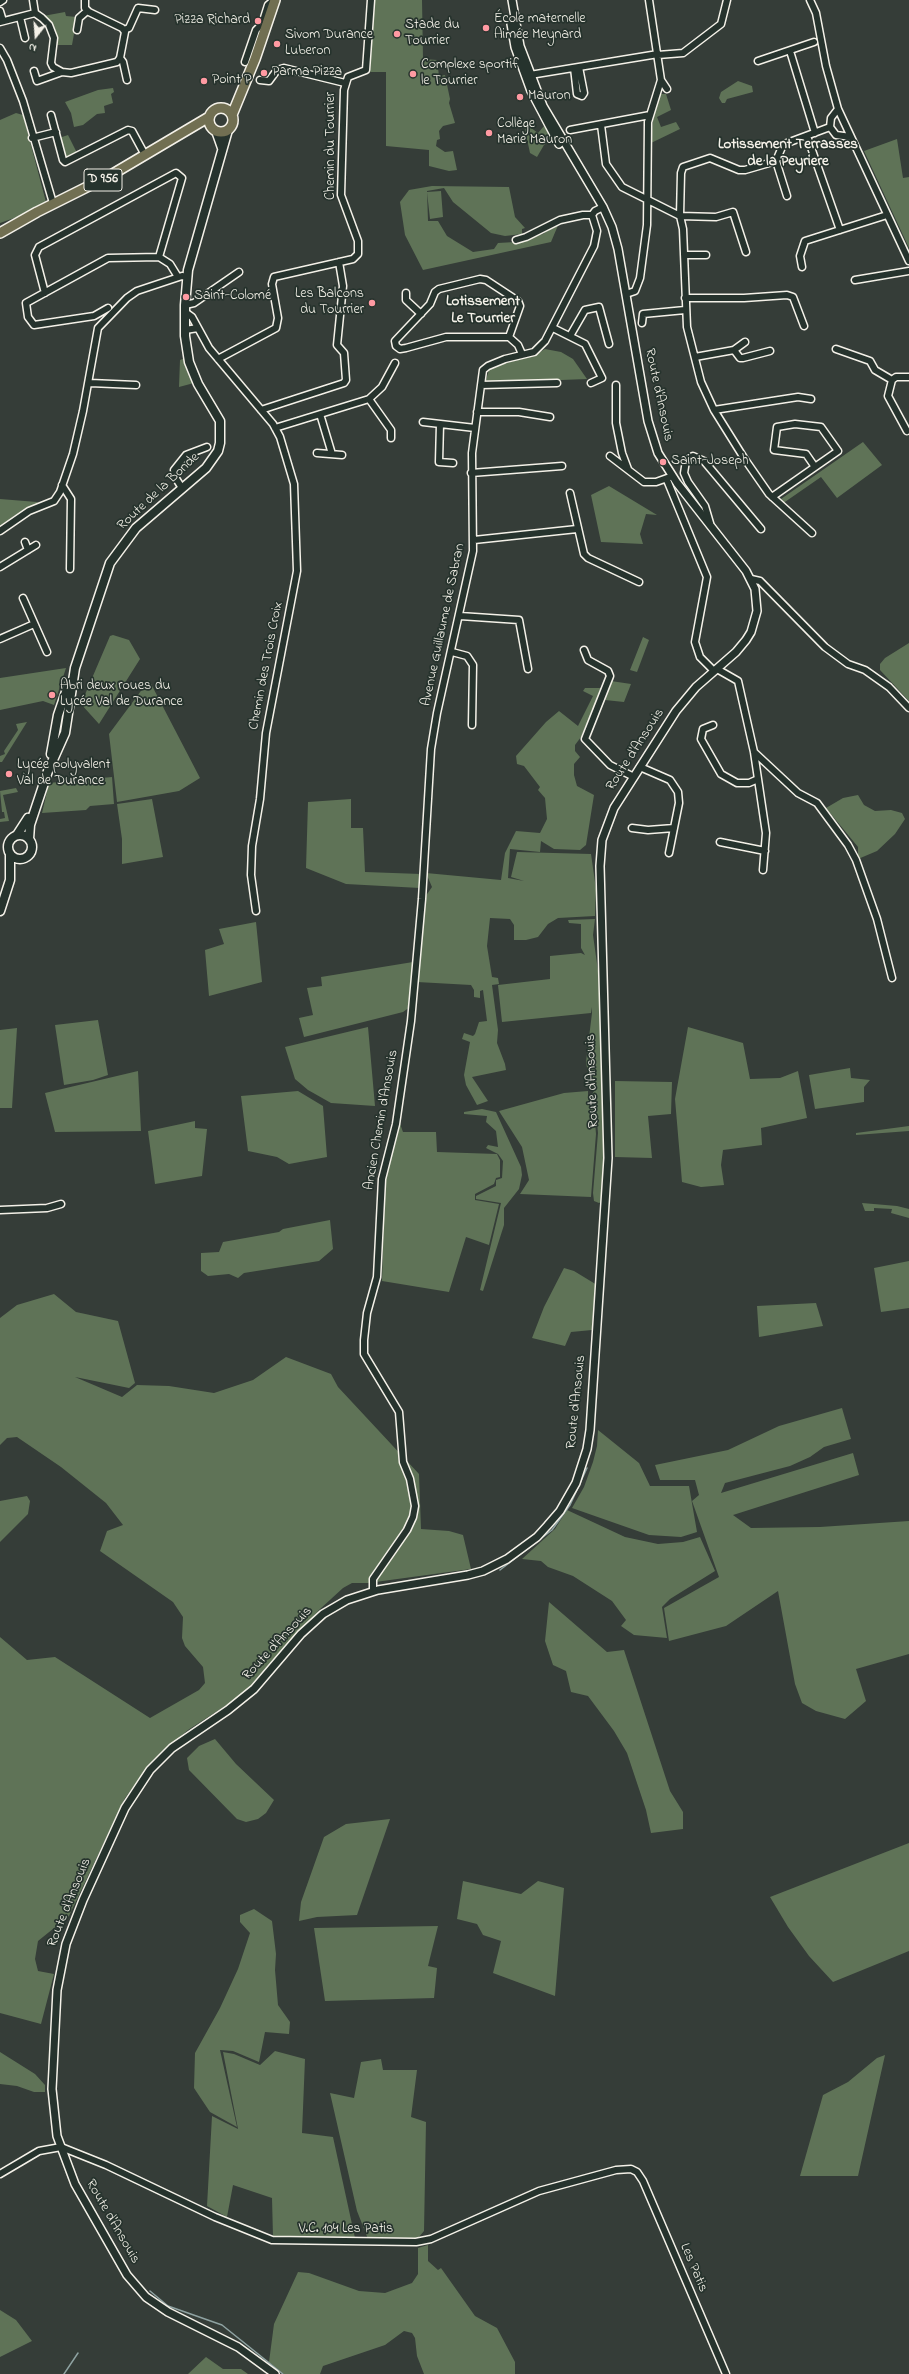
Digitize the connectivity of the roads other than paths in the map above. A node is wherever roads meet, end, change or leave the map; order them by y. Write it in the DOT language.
graph roads {
  1 [pos="3,0"];
  2 [pos="33,0"];
  3 [pos="85,0"];
  4 [pos="275,0"];
  5 [pos="371,0"];
  6 [pos="511,0"];
  7 [pos="649,0"];
  8 [pos="726,0"];
  9 [pos="810,0"];
  10 [pos="0,2"];
  11 [pos="155,10"];
  12 [pos="0,11"];
  13 [pos="87,11"];
  14 [pos="35,13"];
  15 [pos="20,17"];
  16 [pos="2,21"];
  17 [pos="77,30"];
  18 [pos="124,30"];
  19 [pos="25,38"];
  20 [pos="814,42"];
  21 [pos="0,48"];
  22 [pos="790,51"];
  23 [pos="658,54"];
  24 [pos="120,58"];
  25 [pos="758,61"];
  26 [pos="245,62"];
  27 [pos="34,71"];
  28 [pos="62,72"];
  29 [pos="530,75"];
  30 [pos="127,80"];
  31 [pos="260,80"];
  32 [pos="661,80"];
  33 [pos="345,83"];
  34 [pos="244,85"];
  35 [pos="667,89"];
  36 [pos="541,107"];
  37 [pos="221,108"];
  38 [pos="838,109"];
  39 [pos="52,115"];
  40 [pos="232,115"];
  41 [pos="650,115"];
  42 [pos="209,117"];
  43 [pos="601,125"];
  44 [pos="830,127"];
  45 [pos="186,129"];
  46 [pos="214,129"];
  47 [pos="228,130"];
  48 [pos="570,130"];
  49 [pos="56,132"];
  50 [pos="815,133"];
  51 [pos="807,136"];
  52 [pos="851,137"];
  53 [pos="32,138"];
  54 [pos="222,148"];
  55 [pos="145,155"];
  56 [pos="776,162"];
  57 [pos="787,196"];
  58 [pos="647,200"];
  59 [pos="53,203"];
  60 [pos="603,207"];
  61 [pos="592,215"];
  62 [pos="887,215"];
  63 [pos="680,216"];
  64 [pos="16,224"];
  65 [pos="0,226"];
  66 [pos="840,230"];
  67 [pos="0,233"];
  68 [pos="516,240"];
  69 [pos="746,252"];
  70 [pos="684,255"];
  71 [pos="706,255"];
  72 [pos="159,257"];
  73 [pos="909,261"];
  74 [pos="339,262"];
  75 [pos="802,267"];
  76 [pos="909,271"];
  77 [pos="239,272"];
  78 [pos="187,277"];
  79 [pos="178,278"];
  80 [pos="855,280"];
  81 [pos="45,293"];
  82 [pos="406,293"];
  83 [pos="626,294"];
  84 [pos="685,298"];
  85 [pos="108,308"];
  86 [pos="185,308"];
  87 [pos="685,310"];
  88 [pos="421,314"];
  89 [pos="642,323"];
  90 [pos="804,326"];
  91 [pos="198,328"];
  92 [pos="553,328"];
  93 [pos="185,330"];
  94 [pos="570,336"];
  95 [pos="509,337"];
  96 [pos="745,342"];
  97 [pos="609,344"];
  98 [pos="836,349"];
  99 [pos="734,350"];
  100 [pos="770,351"];
  101 [pos="522,354"];
  102 [pos="695,357"];
  103 [pos="218,359"];
  104 [pos="396,363"];
  105 [pos="909,377"];
  106 [pos="892,380"];
  107 [pos="90,383"];
  108 [pos="557,383"];
  109 [pos="591,383"];
  110 [pos="136,385"];
  111 [pos="481,385"];
  112 [pos="616,385"];
  113 [pos="369,399"];
  114 [pos="811,399"];
  115 [pos="261,410"];
  116 [pos="714,410"];
  117 [pos="477,412"];
  118 [pos="320,414"];
  119 [pos="550,417"];
  120 [pos="423,422"];
  121 [pos="440,424"];
  122 [pos="275,428"];
  123 [pos="475,428"];
  124 [pos="907,431"];
  125 [pos="391,438"];
  126 [pos="207,447"];
  127 [pos="317,454"];
  128 [pos="332,454"];
  129 [pos="342,455"];
  130 [pos="610,456"];
  131 [pos="453,463"];
  132 [pos="562,466"];
  133 [pos="815,467"];
  134 [pos="628,469"];
  135 [pos="471,473"];
  136 [pos="670,477"];
  137 [pos="62,485"];
  138 [pos="182,488"];
  139 [pos="570,493"];
  140 [pos="772,497"];
  141 [pos="710,523"];
  142 [pos="577,529"];
  143 [pos="761,529"];
  144 [pos="0,532"];
  145 [pos="812,533"];
  146 [pos="474,540"];
  147 [pos="24,542"];
  148 [pos="36,545"];
  149 [pos="28,550"];
  150 [pos="0,568"];
  151 [pos="70,569"];
  152 [pos="751,579"];
  153 [pos="639,582"];
  154 [pos="23,598"];
  155 [pos="460,616"];
  156 [pos="34,624"];
  157 [pos="0,639"];
  158 [pos="584,650"];
  159 [pos="47,652"];
  160 [pos="452,652"];
  161 [pos="75,668"];
  162 [pos="528,669"];
  163 [pos="715,670"];
  164 [pos="909,708"];
  165 [pos="472,725"];
  166 [pos="713,725"];
  167 [pos="431,749"];
  168 [pos="754,752"];
  169 [pos="640,767"];
  170 [pos="634,777"];
  171 [pos="758,779"];
  172 [pos="632,828"];
  173 [pos="674,828"];
  174 [pos="17,835"];
  175 [pos="29,839"];
  176 [pos="720,842"];
  177 [pos="765,851"];
  178 [pos="669,853"];
  179 [pos="10,854"];
  180 [pos="23,858"];
  181 [pos="763,870"];
  182 [pos="10,880"];
  183 [pos="0,911"];
  184 [pos="256,911"];
  185 [pos="892,978"];
  186 [pos="61,1204"];
  187 [pos="0,1210"];
  188 [pos="373,1591"];
  189 [pos="60,2147"];
  190 [pos="637,2172"];
  191 [pos="0,2174"];
  192 [pos="275,2374"];
  193 [pos="726,2374"];
  1 -- 10 [label="street"];
  2 -- 14 [label="street"];
  3 -- 13 [label="street"];
  4 -- 26 [label="street"];
  4 -- 34 [label="main road"];
  5 -- 33 [label="street, Chemin du Tourrier"];
  6 -- 29 [label="street, Route d'Ansouis"];
  6 -- 36 [label="street, Route d'Ansouis"];
  7 -- 23 [label="street"];
  8 -- 23 [label="street"];
  9 -- 38 [label="street"];
  11 -- 18 [label="street"];
  12 -- 16 [label="street"];
  13 -- 17 [label="street"];
  13 -- 18 [label="street"];
  14 -- 15 [label="street"];
  14 -- 28 [label="street"];
  15 -- 16 [label="street"];
  15 -- 19 [label="street"];
  18 -- 24 [label="street"];
  20 -- 22 [label="street"];
  21 -- 53 [label="street"];
  22 -- 25 [label="street"];
  22 -- 50 [label="street"];
  23 -- 29 [label="street"];
  23 -- 32 [label="street"];
  24 -- 28 [label="street"];
  24 -- 30 [label="street"];
  27 -- 28 [label="street"];
  29 -- 36 [label="street, Route d'Ansouis"];
  31 -- 33 [label="street"];
  32 -- 35 [label="street"];
  32 -- 41 [label="street"];
  33 -- 74 [label="street, Chemin du Tourrier"];
  34 -- 37 [label="main road"];
  34 -- 40 [label="main road"];
  36 -- 60 [label="street, Route d'Ansouis"];
  37 -- 40 [label="main road"];
  37 -- 42 [label="main road"];
  38 -- 44 [label="street"];
  38 -- 52 [label="street"];
  39 -- 49 [label="street"];
  40 -- 47 [label="main road"];
  41 -- 43 [label="street"];
  41 -- 58 [label="street"];
  42 -- 45 [label="main road, D 956"];
  42 -- 46 [label="main road"];
  43 -- 48 [label="street"];
  43 -- 58 [label="street"];
  44 -- 50 [label="street"];
  44 -- 52 [label="street"];
  45 -- 46 [label="main road, D 956"];
  45 -- 55 [label="main road, D 956"];
  46 -- 47 [label="main road"];
  46 -- 54 [label="main road"];
  47 -- 54 [label="main road, Route de la Bonde"];
  49 -- 53 [label="street"];
  49 -- 55 [label="street"];
  50 -- 51 [label="street"];
  51 -- 56 [label="street"];
  51 -- 66 [label="street"];
  52 -- 62 [label="street"];
  53 -- 59 [label="street"];
  54 -- 78 [label="main road, Route de la Bonde"];
  55 -- 59 [label="main road, D 956"];
  56 -- 57 [label="street"];
  56 -- 63 [label="street"];
  58 -- 63 [label="street"];
  58 -- 83 [label="street"];
  59 -- 64 [label="main road, D 956"];
  60 -- 61 [label="street"];
  60 -- 83 [label="street, Route d'Ansouis"];
  61 -- 68 [label="street"];
  61 -- 92 [label="street, Avenue Guillaume de Sabran"];
  62 -- 66 [label="street"];
  62 -- 73 [label="street"];
  63 -- 69 [label="street"];
  63 -- 70 [label="street"];
  64 -- 65 [label="main road, D 956"];
  64 -- 67 [label="main road, D 956"];
  66 -- 75 [label="street"];
  70 -- 71 [label="street"];
  70 -- 84 [label="street"];
  72 -- 79 [label="street"];
  72 -- 81 [label="street"];
  72 -- 81 [label="street"];
  74 -- 103 [label="street"];
  74 -- 115 [label="street"];
  76 -- 80 [label="street"];
  77 -- 86 [label="street"];
  78 -- 79 [label="street"];
  78 -- 86 [label="main road, Route de la Bonde"];
  79 -- 107 [label="street"];
  81 -- 85 [label="street"];
  82 -- 88 [label="street"];
  83 -- 136 [label="street, Route d'Ansouis"];
  84 -- 87 [label="street"];
  84 -- 90 [label="street"];
  86 -- 91 [label="street, Chemin des Trois Croix"];
  86 -- 93 [label="main road, Route de la Bonde"];
  87 -- 89 [label="street"];
  87 -- 102 [label="street"];
  88 -- 95 [label="street"];
  88 -- 95 [label="street"];
  91 -- 93 [label="street"];
  91 -- 103 [label="street, Chemin des Trois Croix"];
  92 -- 94 [label="street"];
  92 -- 101 [label="street, Avenue Guillaume de Sabran"];
  93 -- 138 [label="main road, Route de la Bonde"];
  94 -- 97 [label="street"];
  94 -- 109 [label="street"];
  95 -- 101 [label="street"];
  96 -- 99 [label="street"];
  98 -- 106 [label="street"];
  99 -- 100 [label="street"];
  99 -- 102 [label="street"];
  101 -- 111 [label="street, Avenue Guillaume de Sabran"];
  102 -- 116 [label="street"];
  103 -- 115 [label="street, Chemin des Trois Croix"];
  104 -- 113 [label="street"];
  105 -- 106 [label="street"];
  106 -- 124 [label="street"];
  107 -- 110 [label="street"];
  107 -- 137 [label="street"];
  108 -- 111 [label="street"];
  111 -- 117 [label="street, Avenue Guillaume de Sabran"];
  112 -- 134 [label="street"];
  113 -- 118 [label="street"];
  113 -- 125 [label="street"];
  114 -- 116 [label="street"];
  115 -- 122 [label="street, Chemin des Trois Croix"];
  116 -- 140 [label="street"];
  117 -- 119 [label="street"];
  117 -- 123 [label="street, Avenue Guillaume de Sabran"];
  118 -- 122 [label="street"];
  118 -- 128 [label="street"];
  120 -- 121 [label="street"];
  121 -- 123 [label="street"];
  121 -- 131 [label="street"];
  122 -- 184 [label="street, Chemin des Trois Croix"];
  123 -- 135 [label="street, Avenue Guillaume de Sabran"];
  126 -- 138 [label="street"];
  127 -- 128 [label="street"];
  128 -- 129 [label="street"];
  130 -- 134 [label="street"];
  132 -- 135 [label="street"];
  133 -- 133 [label="street"];
  133 -- 140 [label="street"];
  134 -- 136 [label="street"];
  135 -- 146 [label="street, Avenue Guillaume de Sabran"];
  136 -- 141 [label="street, Route d'Ansouis"];
  136 -- 163 [label="street"];
  137 -- 144 [label="street"];
  137 -- 151 [label="street"];
  138 -- 161 [label="main road, Route de la Bonde"];
  139 -- 142 [label="street"];
  140 -- 145 [label="street"];
  141 -- 143 [label="street"];
  141 -- 152 [label="street, Route d'Ansouis"];
  142 -- 146 [label="street"];
  142 -- 153 [label="street"];
  146 -- 155 [label="street, Avenue Guillaume de Sabran"];
  147 -- 149 [label="street"];
  148 -- 149 [label="street"];
  149 -- 150 [label="street"];
  152 -- 163 [label="street, Route d'Ansouis"];
  152 -- 164 [label="street"];
  154 -- 156 [label="street"];
  155 -- 160 [label="street, Avenue Guillaume de Sabran"];
  155 -- 162 [label="street"];
  156 -- 157 [label="street"];
  156 -- 159 [label="street"];
  158 -- 170 [label="street"];
  160 -- 165 [label="street"];
  160 -- 167 [label="street, Avenue Guillaume de Sabran"];
  161 -- 174 [label="main road, Route de la Bonde"];
  161 -- 175 [label="main road, Route de la Bonde"];
  163 -- 168 [label="street"];
  163 -- 169 [label="street, Route d'Ansouis"];
  166 -- 171 [label="street"];
  167 -- 188 [label="street, Ancien Chemin d'Ansouis"];
  168 -- 171 [label="street"];
  168 -- 185 [label="street"];
  169 -- 170 [label="street, Route d'Ansouis"];
  169 -- 173 [label="street"];
  170 -- 188 [label="street, Route d'Ansouis"];
  171 -- 177 [label="street"];
  172 -- 173 [label="street"];
  173 -- 178 [label="street"];
  174 -- 175 [label="main road"];
  174 -- 179 [label="main road"];
  175 -- 180 [label="main road"];
  176 -- 177 [label="street"];
  177 -- 181 [label="street"];
  179 -- 180 [label="main road"];
  179 -- 182 [label="main road"];
  180 -- 182 [label="main road"];
  182 -- 183 [label="main road"];
  186 -- 187 [label="street"];
  188 -- 189 [label="street, Route d'Ansouis"];
  189 -- 190 [label="street, V.C. 104 Les Patis"];
  189 -- 191 [label="street"];
  189 -- 192 [label="street, Route d'Ansouis"];
  190 -- 193 [label="street, Les Patis"];
}
